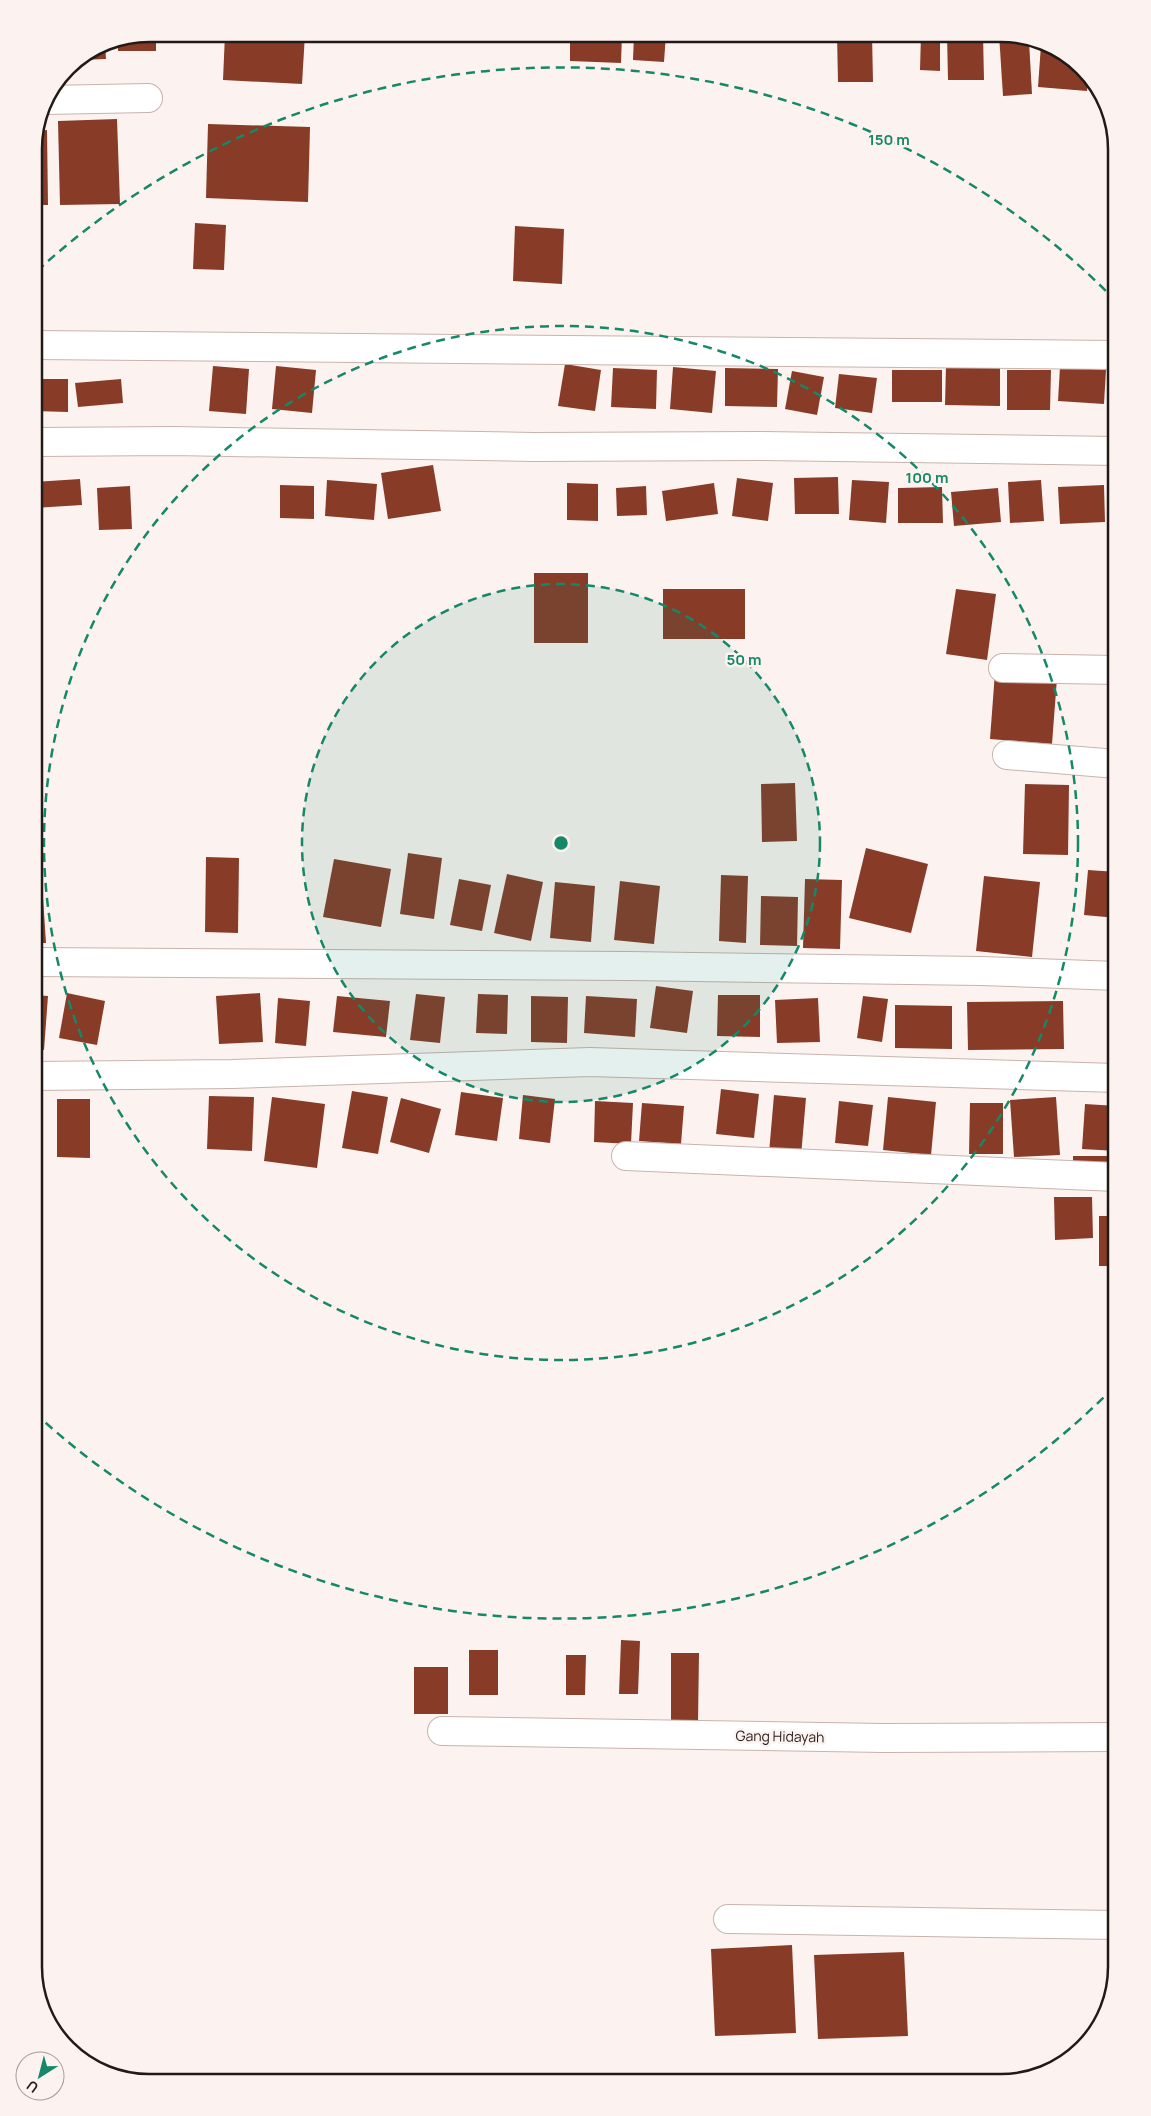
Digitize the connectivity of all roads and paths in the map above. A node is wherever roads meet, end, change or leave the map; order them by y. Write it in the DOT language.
graph roads {
  1 [pos="148,98"];
  2 [pos="54,100"];
  3 [pos="43,345"];
  4 [pos="1108,355"];
  5 [pos="43,442"];
  6 [pos="1108,451"];
  7 [pos="1003,668"];
  8 [pos="1108,670"];
  9 [pos="1007,755"];
  10 [pos="1108,763"];
  11 [pos="43,962"];
  12 [pos="1108,976"];
  13 [pos="42,1076"];
  14 [pos="1108,1078"];
  15 [pos="626,1156"];
  16 [pos="1108,1177"];
  17 [pos="442,1730"];
  18 [pos="1108,1737"];
  19 [pos="728,1919"];
  20 [pos="1108,1925"];
  1 -- 2 [label="street"];
  3 -- 4 [label="street"];
  5 -- 6 [label="street"];
  7 -- 8 [label="street"];
  9 -- 10 [label="street"];
  11 -- 12 [label="street"];
  13 -- 14 [label="street"];
  15 -- 16 [label="street"];
  17 -- 18 [label="street, Gang Hidayah"];
  19 -- 20 [label="street"];
}
